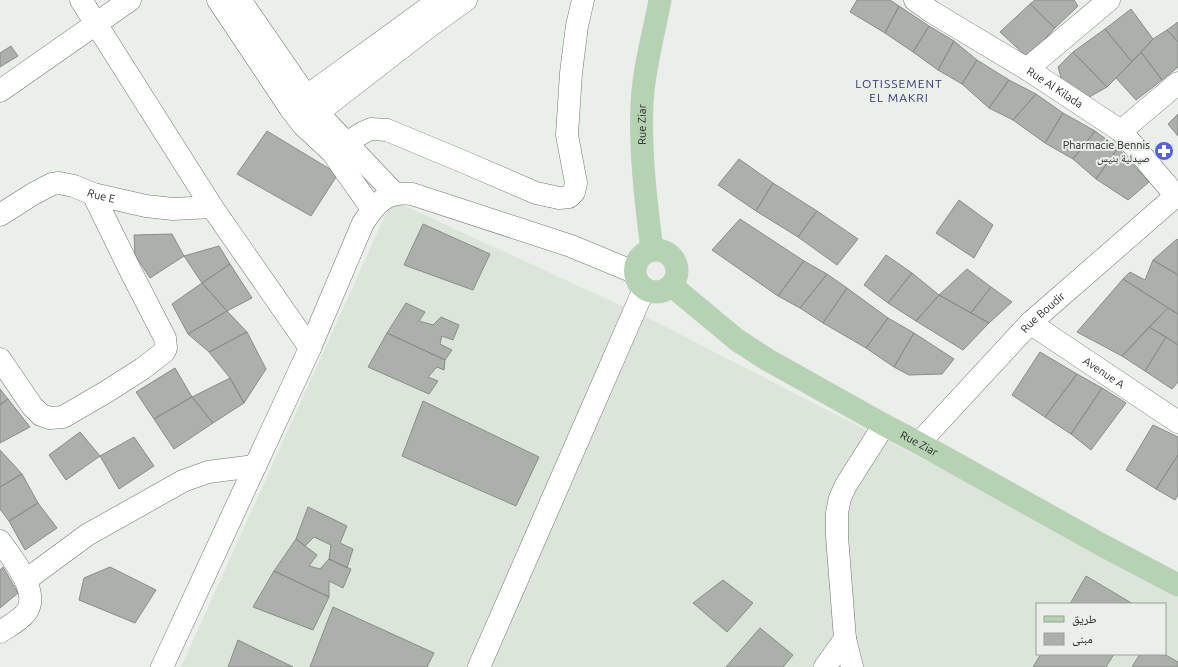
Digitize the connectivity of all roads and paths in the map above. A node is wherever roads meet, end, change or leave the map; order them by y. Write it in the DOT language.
graph roads {
  1 [pos="81,0"];
  2 [pos="130,0"];
  3 [pos="218,0"];
  4 [pos="240,0"];
  5 [pos="438,0"];
  6 [pos="466,0"];
  7 [pos="583,0"];
  8 [pos="660,0"];
  9 [pos="1109,0"];
  10 [pos="930,4"];
  11 [pos="422,22"];
  12 [pos="97,23"];
  13 [pos="1027,69"];
  14 [pos="1178,83"];
  15 [pos="0,91"];
  16 [pos="305,110"];
  17 [pos="1122,131"];
  18 [pos="340,147"];
  19 [pos="93,194"];
  20 [pos="395,194"];
  21 [pos="1177,195"];
  22 [pos="212,207"];
  23 [pos="372,209"];
  24 [pos="0,215"];
  25 [pos="652,250"];
  26 [pos="639,280"];
  27 [pos="672,286"];
  28 [pos="1030,323"];
  29 [pos="310,348"];
  30 [pos="0,358"];
  31 [pos="1178,422"];
  32 [pos="884,426"];
  33 [pos="919,443"];
  34 [pos="255,466"];
  35 [pos="0,541"];
  36 [pos="26,580"];
  37 [pos="1178,585"];
  38 [pos="0,632"];
  39 [pos="845,640"];
  40 [pos="162,667"];
  41 [pos="479,667"];
  42 [pos="825,667"];
  43 [pos="852,667"];
  1 -- 12 [label="street"];
  2 -- 12 [label="street"];
  3 -- 16 [label="street"];
  4 -- 16 [label="street"];
  5 -- 11 [label="street"];
  6 -- 11 [label="street"];
  7 -- 18 [label="street"];
  8 -- 25 [label="main road, Rue Ziar"];
  9 -- 13 [label="street"];
  10 -- 13 [label="street, Rue Al Kilada"];
  11 -- 16 [label="street"];
  12 -- 15 [label="street"];
  12 -- 22 [label="street"];
  13 -- 17 [label="street, Rue Al Kilada"];
  14 -- 17 [label="street"];
  16 -- 18 [label="street"];
  17 -- 21 [label="street, Rue Al Kilada"];
  18 -- 20 [label="street"];
  18 -- 23 [label="street"];
  19 -- 22 [label="street, Rue E"];
  19 -- 24 [label="street, Rue E"];
  19 -- 30 [label="street"];
  20 -- 23 [label="street"];
  20 -- 26 [label="street"];
  21 -- 28 [label="street, Rue Boudir"];
  22 -- 29 [label="street"];
  23 -- 29 [label="street"];
  25 -- 26 [label="main road"];
  25 -- 27 [label="main road"];
  26 -- 27 [label="main road"];
  26 -- 41 [label="street"];
  27 -- 32 [label="main road, Rue Ziar"];
  28 -- 31 [label="street, Avenue A"];
  28 -- 33 [label="street, Rue Boudir"];
  29 -- 34 [label="street"];
  32 -- 33 [label="main road, Rue Ziar"];
  32 -- 39 [label="street"];
  33 -- 37 [label="main road, Rue Ziar"];
  34 -- 36 [label="street"];
  34 -- 40 [label="street"];
  35 -- 36 [label="street"];
  36 -- 38 [label="street"];
  39 -- 42 [label="street"];
  39 -- 43 [label="street"];
}
